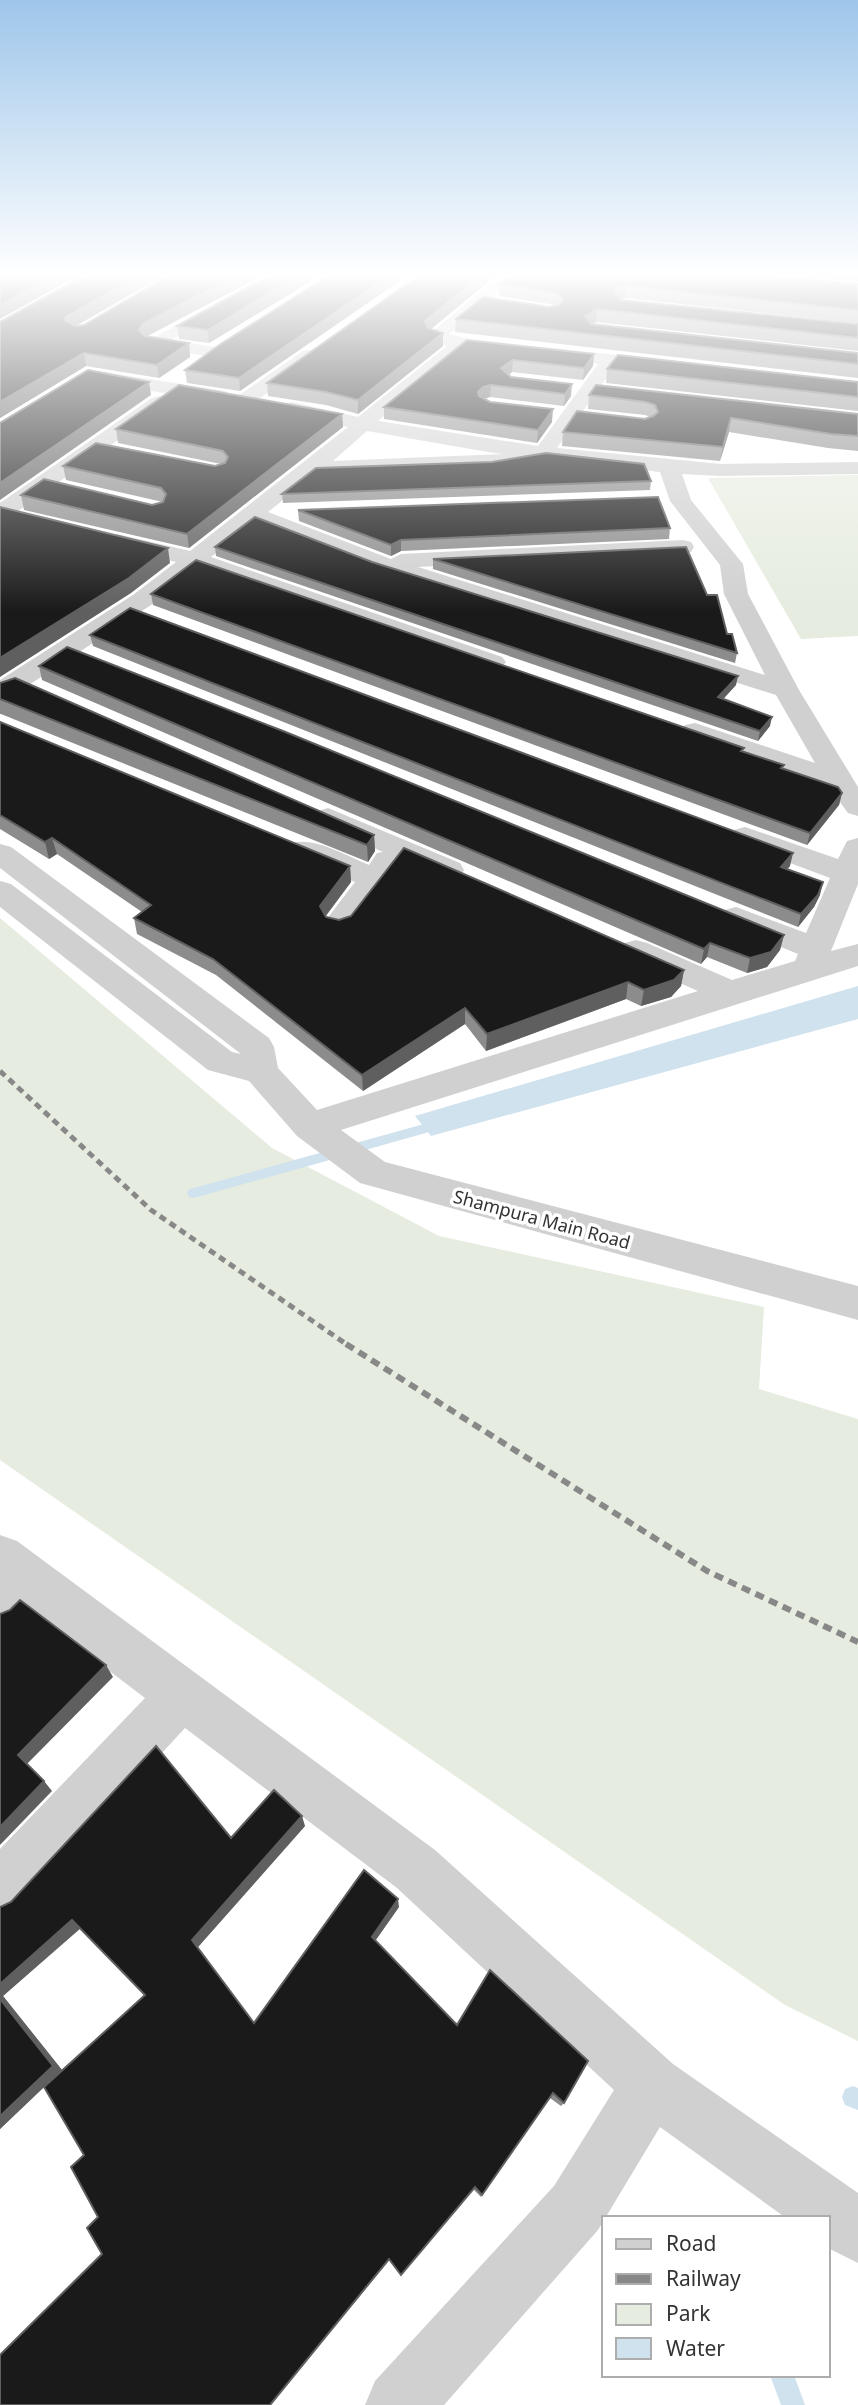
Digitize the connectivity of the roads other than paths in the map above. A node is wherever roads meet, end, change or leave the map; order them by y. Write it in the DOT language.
graph roads {
  1 [pos="170,386"];
  2 [pos="199,386"];
  3 [pos="265,386"];
  4 [pos="413,386"];
  5 [pos="565,386"];
  6 [pos="590,386"];
  7 [pos="588,389"];
  8 [pos="615,393"];
  9 [pos="245,400"];
  10 [pos="543,412"];
  11 [pos="569,415"];
  12 [pos="594,418"];
  13 [pos="362,424"];
  14 [pos="733,445"];
  15 [pos="96,446"];
  16 [pos="122,452"];
  17 [pos="543,453"];
  18 [pos="669,467"];
  19 [pos="310,468"];
  20 [pos="858,468"];
  21 [pos="721,470"];
  22 [pos="42,483"];
  23 [pos="67,489"];
  24 [pos="680,498"];
  25 [pos="654,500"];
  26 [pos="307,512"];
  27 [pos="0,513"];
  28 [pos="252,514"];
  29 [pos="26,519"];
  30 [pos="91,534"];
  31 [pos="717,546"];
  32 [pos="194,559"];
  33 [pos="381,563"];
  34 [pos="130,608"];
  35 [pos="156,618"];
  36 [pos="510,668"];
  37 [pos="20,688"];
  38 [pos="786,690"];
  39 [pos="668,722"];
  40 [pos="839,781"];
  41 [pos="858,807"];
  42 [pos="309,808"];
  43 [pos="715,825"];
  44 [pos="284,841"];
  45 [pos="398,847"];
  46 [pos="0,853"];
  47 [pos="852,860"];
  48 [pos="374,878"];
  49 [pos="474,880"];
  50 [pos="0,891"];
  51 [pos="713,908"];
  52 [pos="340,924"];
  53 [pos="613,941"];
  54 [pos="858,955"];
  55 [pos="811,959"];
  56 [pos="727,991"];
  57 [pos="261,1072"];
  58 [pos="317,1132"];
  59 [pos="858,1303"];
  60 [pos="9,1579"];
  61 [pos="182,1695"];
  62 [pos="0,1889"];
  63 [pos="652,2085"];
  64 [pos="858,2231"];
  65 [pos="399,2405"];
  1 -- 15 [label="street"];
  2 -- 9 [label="street"];
  3 -- 9 [label="street"];
  4 -- 13 [label="street"];
  5 -- 7 [label="street"];
  6 -- 7 [label="street"];
  7 -- 8 [label="street"];
  7 -- 11 [label="street"];
  9 -- 13 [label="street"];
  10 -- 11 [label="street"];
  11 -- 12 [label="street"];
  11 -- 17 [label="street"];
  13 -- 17 [label="street"];
  13 -- 19 [label="street"];
  14 -- 21 [label="street"];
  15 -- 16 [label="street"];
  15 -- 22 [label="street"];
  17 -- 18 [label="street"];
  17 -- 19 [label="street"];
  18 -- 21 [label="street"];
  18 -- 24 [label="street"];
  19 -- 28 [label="street"];
  20 -- 21 [label="street"];
  22 -- 23 [label="street"];
  22 -- 27 [label="street"];
  24 -- 25 [label="street"];
  24 -- 31 [label="street"];
  26 -- 28 [label="street"];
  27 -- 29 [label="street"];
  28 -- 32 [label="street"];
  28 -- 33 [label="street"];
  30 -- 32 [label="street"];
  31 -- 33 [label="street"];
  31 -- 38 [label="street"];
  32 -- 34 [label="street"];
  32 -- 36 [label="street"];
  33 -- 38 [label="street"];
  34 -- 35 [label="street"];
  34 -- 37 [label="street"];
  38 -- 40 [label="street"];
  39 -- 40 [label="street"];
  40 -- 41 [label="street"];
  42 -- 45 [label="street"];
  43 -- 47 [label="street"];
  44 -- 48 [label="street"];
  45 -- 48 [label="street"];
  45 -- 49 [label="street"];
  46 -- 57 [label="street, Shampura Main Road"];
  47 -- 55 [label="street"];
  48 -- 52 [label="street"];
  50 -- 57 [label="street"];
  51 -- 55 [label="street"];
  53 -- 56 [label="street"];
  54 -- 55 [label="street"];
  55 -- 56 [label="street"];
  56 -- 58 [label="street"];
  57 -- 58 [label="street, Shampura Main Road"];
  58 -- 59 [label="street, Shampura Main Road"];
  60 -- 61 [label="street"];
  61 -- 62 [label="street"];
  61 -- 63 [label="street"];
  63 -- 64 [label="street"];
  63 -- 65 [label="street"];
}
